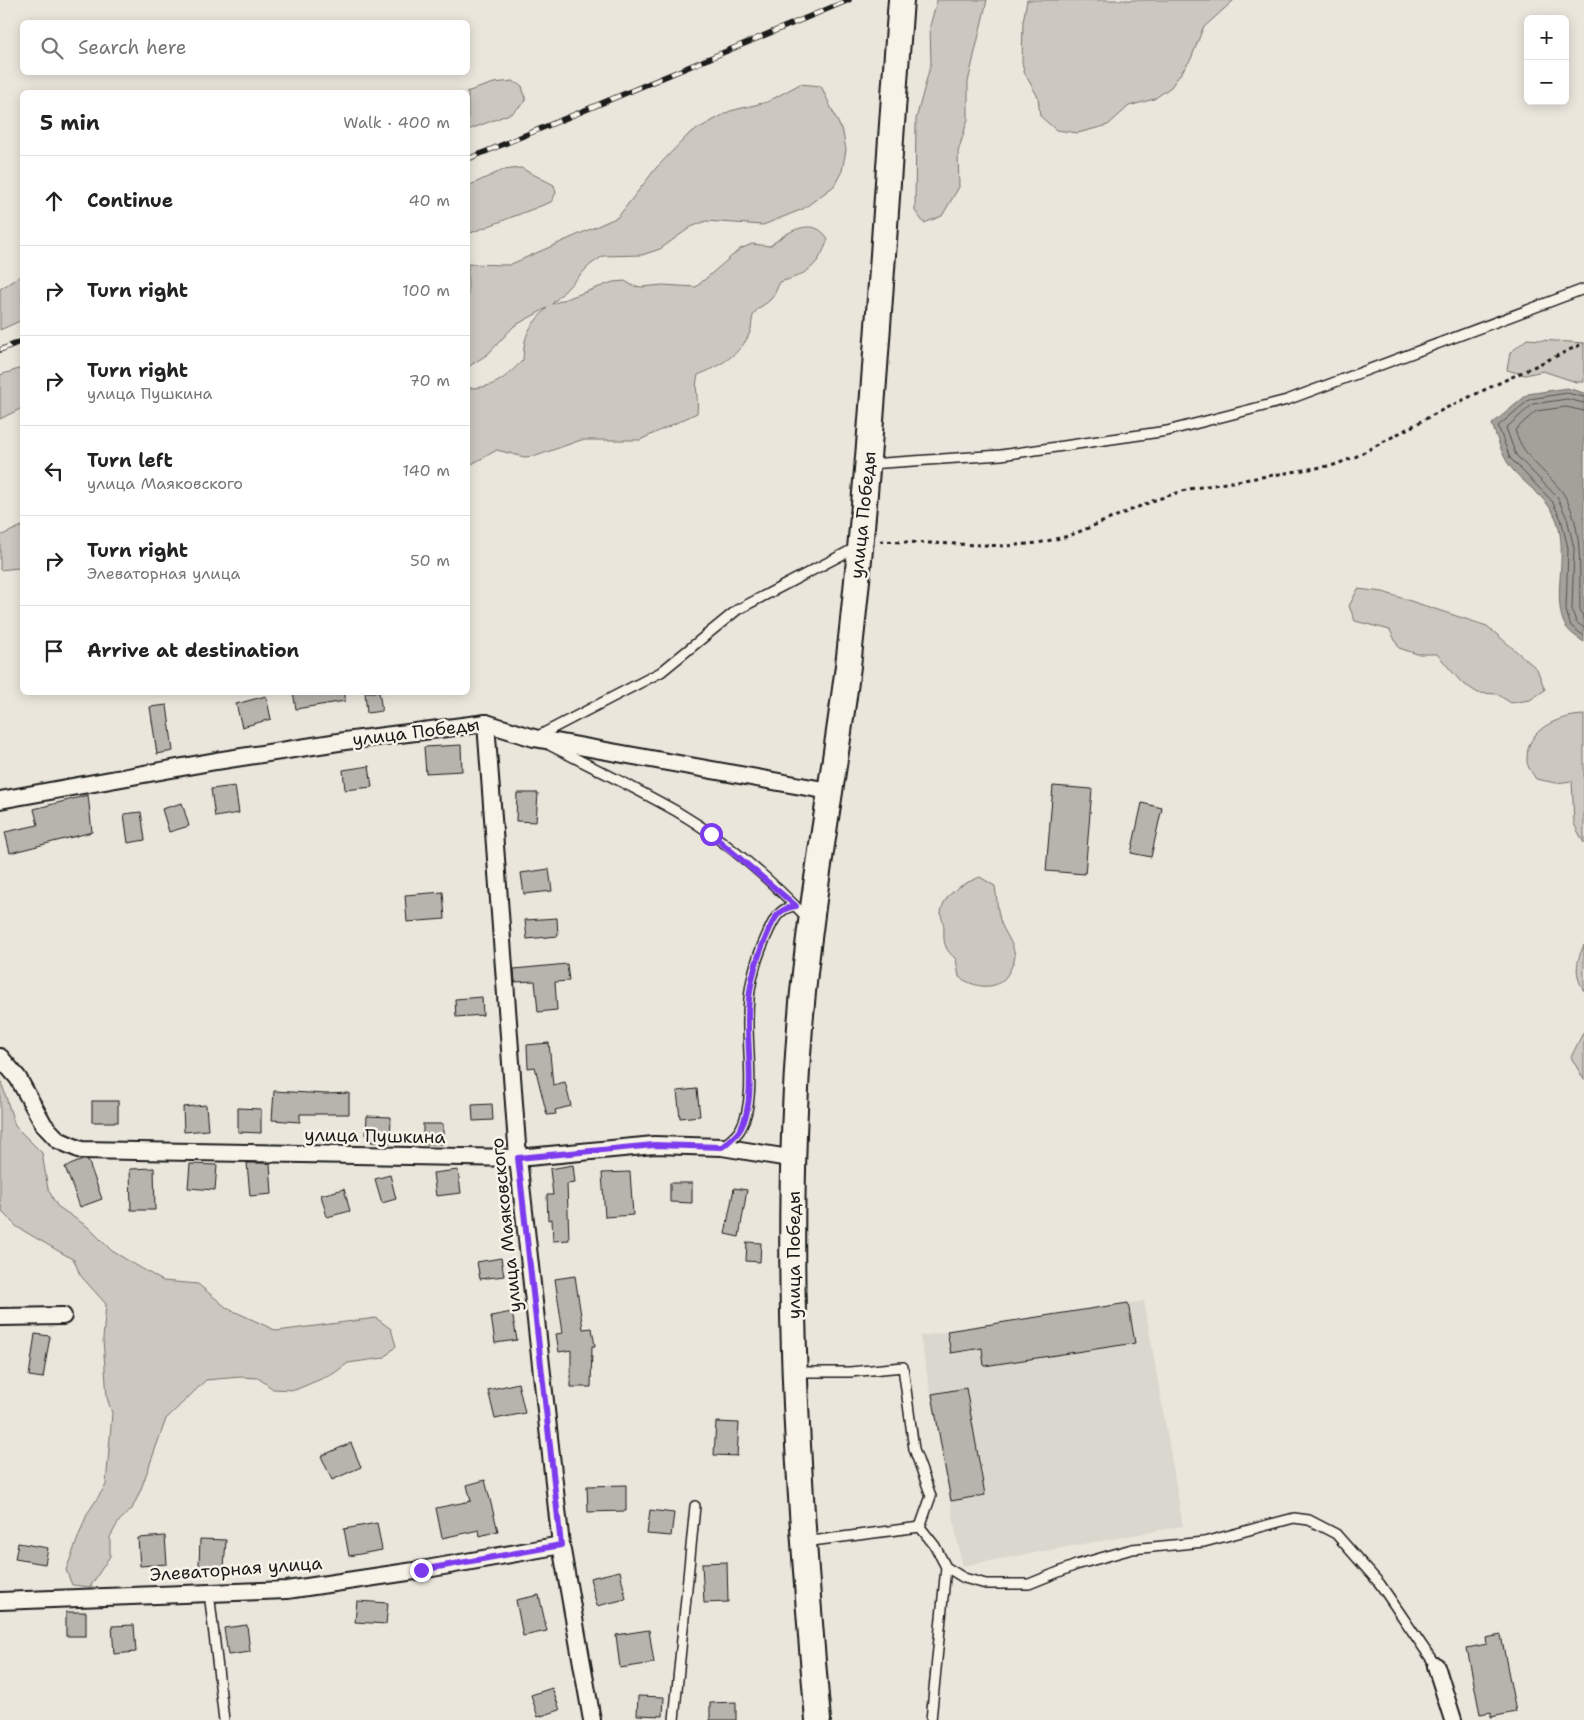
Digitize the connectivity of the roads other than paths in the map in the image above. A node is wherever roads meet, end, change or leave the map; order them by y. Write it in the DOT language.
graph roads {
  1 [pos="901,0"];
  2 [pos="1584,289"];
  3 [pos="869,464"];
  4 [pos="859,546"];
  5 [pos="486,723"];
  6 [pos="534,738"];
  7 [pos="829,791"];
  8 [pos="0,800"];
  9 [pos="796,906"];
  10 [pos="812,923"];
  11 [pos="0,1057"];
  12 [pos="722,1147"];
  13 [pos="518,1158"];
  14 [pos="794,1159"];
  15 [pos="63,1316"];
  16 [pos="0,1317"];
  17 [pos="796,1372"];
  18 [pos="695,1506"];
  19 [pos="920,1527"];
  20 [pos="803,1542"];
  21 [pos="561,1545"];
  22 [pos="946,1567"];
  23 [pos="209,1592"];
  24 [pos="0,1601"];
  25 [pos="1436,1666"];
  26 [pos="224,1720"];
  27 [pos="592,1720"];
  28 [pos="674,1720"];
  29 [pos="818,1720"];
  30 [pos="931,1720"];
  31 [pos="1453,1720"];
  1 -- 3 [label="street, улица Победы"];
  2 -- 3 [label="lane"];
  3 -- 4 [label="street, улица Победы"];
  4 -- 6 [label="lane"];
  4 -- 7 [label="street, улица Победы"];
  5 -- 6 [label="street, улица Победы"];
  5 -- 8 [label="street, улица Победы"];
  5 -- 13 [label="street, улица Маяковского"];
  6 -- 7 [label="street, улица Победы"];
  6 -- 9 [label="lane"];
  7 -- 10 [label="street, улица Победы"];
  9 -- 10 [label="lane"];
  9 -- 12 [label="lane"];
  10 -- 14 [label="street, улица Победы"];
  11 -- 13 [label="street, улица Пушкина"];
  12 -- 13 [label="street, улица Пушкина"];
  12 -- 14 [label="street, улица Пушкина"];
  13 -- 21 [label="street, улица Маяковского"];
  14 -- 17 [label="street, улица Победы"];
  15 -- 16 [label="street"];
  17 -- 19 [label="lane"];
  17 -- 20 [label="street, улица Победы"];
  18 -- 28 [label="lane"];
  19 -- 20 [label="lane"];
  19 -- 22 [label="lane"];
  20 -- 29 [label="street, улица Победы"];
  21 -- 23 [label="street, Элеваторная улица"];
  21 -- 27 [label="street, улица Маяковского"];
  22 -- 25 [label="lane"];
  22 -- 30 [label="lane"];
  23 -- 24 [label="street, Элеваторная улица"];
  23 -- 26 [label="lane"];
  25 -- 31 [label="street"];
}
